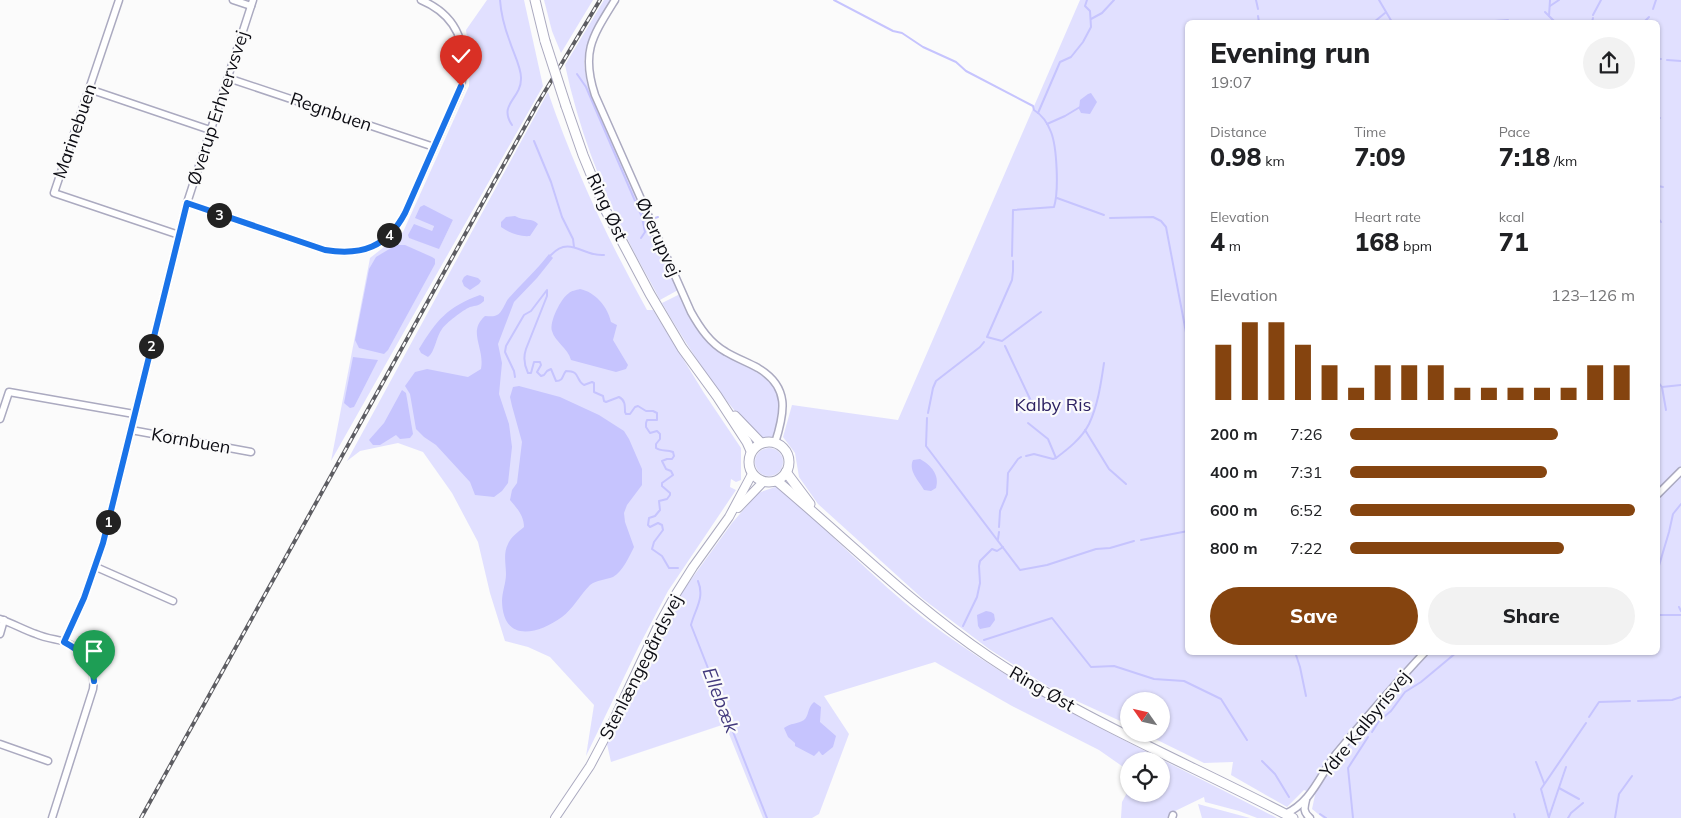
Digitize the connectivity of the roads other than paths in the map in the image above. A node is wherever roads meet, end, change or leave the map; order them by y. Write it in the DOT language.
graph roads {
  1 [pos="119,0"];
  2 [pos="234,0"];
  3 [pos="421,0"];
  4 [pos="535,0"];
  5 [pos="615,0"];
  6 [pos="252,3"];
  7 [pos="228,78"];
  8 [pos="89,90"];
  9 [pos="210,130"];
  10 [pos="434,147"];
  11 [pos="187,203"];
  12 [pos="178,236"];
  13 [pos="717,396"];
  14 [pos="134,414"];
  15 [pos="0,419"];
  16 [pos="131,430"];
  17 [pos="761,443"];
  18 [pos="775,443"];
  19 [pos="751,451"];
  20 [pos="251,452"];
  21 [pos="1681,471"];
  22 [pos="786,472"];
  23 [pos="752,474"];
  24 [pos="777,481"];
  25 [pos="763,482"];
  26 [pos="1660,492"];
  27 [pos="729,517"];
  28 [pos="819,517"];
  29 [pos="96,567"];
  30 [pos="173,601"];
  31 [pos="2,620"];
  32 [pos="0,634"];
  33 [pos="64,642"];
  34 [pos="1422,655"];
  35 [pos="0,744"];
  36 [pos="48,761"];
  37 [pos="1308,797"];
  38 [pos="1289,816"];
  39 [pos="52,818"];
  40 [pos="555,818"];
  41 [pos="1310,818"];
  1 -- 8 [label="street, Marinebuen"];
  2 -- 6 [label="street"];
  3 -- 10 [label="street"];
  4 -- 13 [label="main road, Ring Øst, bridge"];
  5 -- 18 [label="street, Øverupvej"];
  6 -- 7 [label="street, Øverup Erhvervsvej"];
  7 -- 9 [label="street, Øverup Erhvervsvej"];
  7 -- 10 [label="street, Regnbuen"];
  8 -- 9 [label="street"];
  8 -- 12 [label="street, Marinebuen"];
  9 -- 11 [label="street, Øverup Erhvervsvej"];
  10 -- 11 [label="street"];
  11 -- 12 [label="street, Øverup Erhvervsvej"];
  12 -- 14 [label="street, Øverup Erhvervsvej"];
  13 -- 17 [label="main road, Ring Øst"];
  13 -- 19 [label="main road, Ring Øst"];
  14 -- 15 [label="street"];
  14 -- 16 [label="street, Øverup Erhvervsvej"];
  16 -- 20 [label="street, Kornbuen"];
  16 -- 29 [label="street, Øverup Erhvervsvej"];
  17 -- 18 [label="main road"];
  17 -- 19 [label="main road"];
  18 -- 22 [label="main road"];
  19 -- 23 [label="main road"];
  21 -- 26 [label="street"];
  22 -- 24 [label="main road"];
  22 -- 28 [label="main road, Ring Øst"];
  23 -- 25 [label="main road"];
  23 -- 27 [label="street, Stenlængegårdsvej"];
  24 -- 25 [label="main road"];
  24 -- 28 [label="main road, Ring Øst"];
  25 -- 27 [label="street, Stenlængegårdsvej"];
  27 -- 40 [label="street, Stenlængegårdsvej"];
  28 -- 38 [label="main road, Ring Øst"];
  29 -- 30 [label="street"];
  29 -- 33 [label="street, Øverup Erhvervsvej"];
  31 -- 32 [label="street"];
  31 -- 33 [label="street"];
  33 -- 39 [label="street"];
  34 -- 37 [label="street, Ydre Kalbyrisvej"];
  35 -- 36 [label="street"];
  37 -- 38 [label="street, Ydre Kalbyrisvej"];
  37 -- 41 [label="street"];
}
